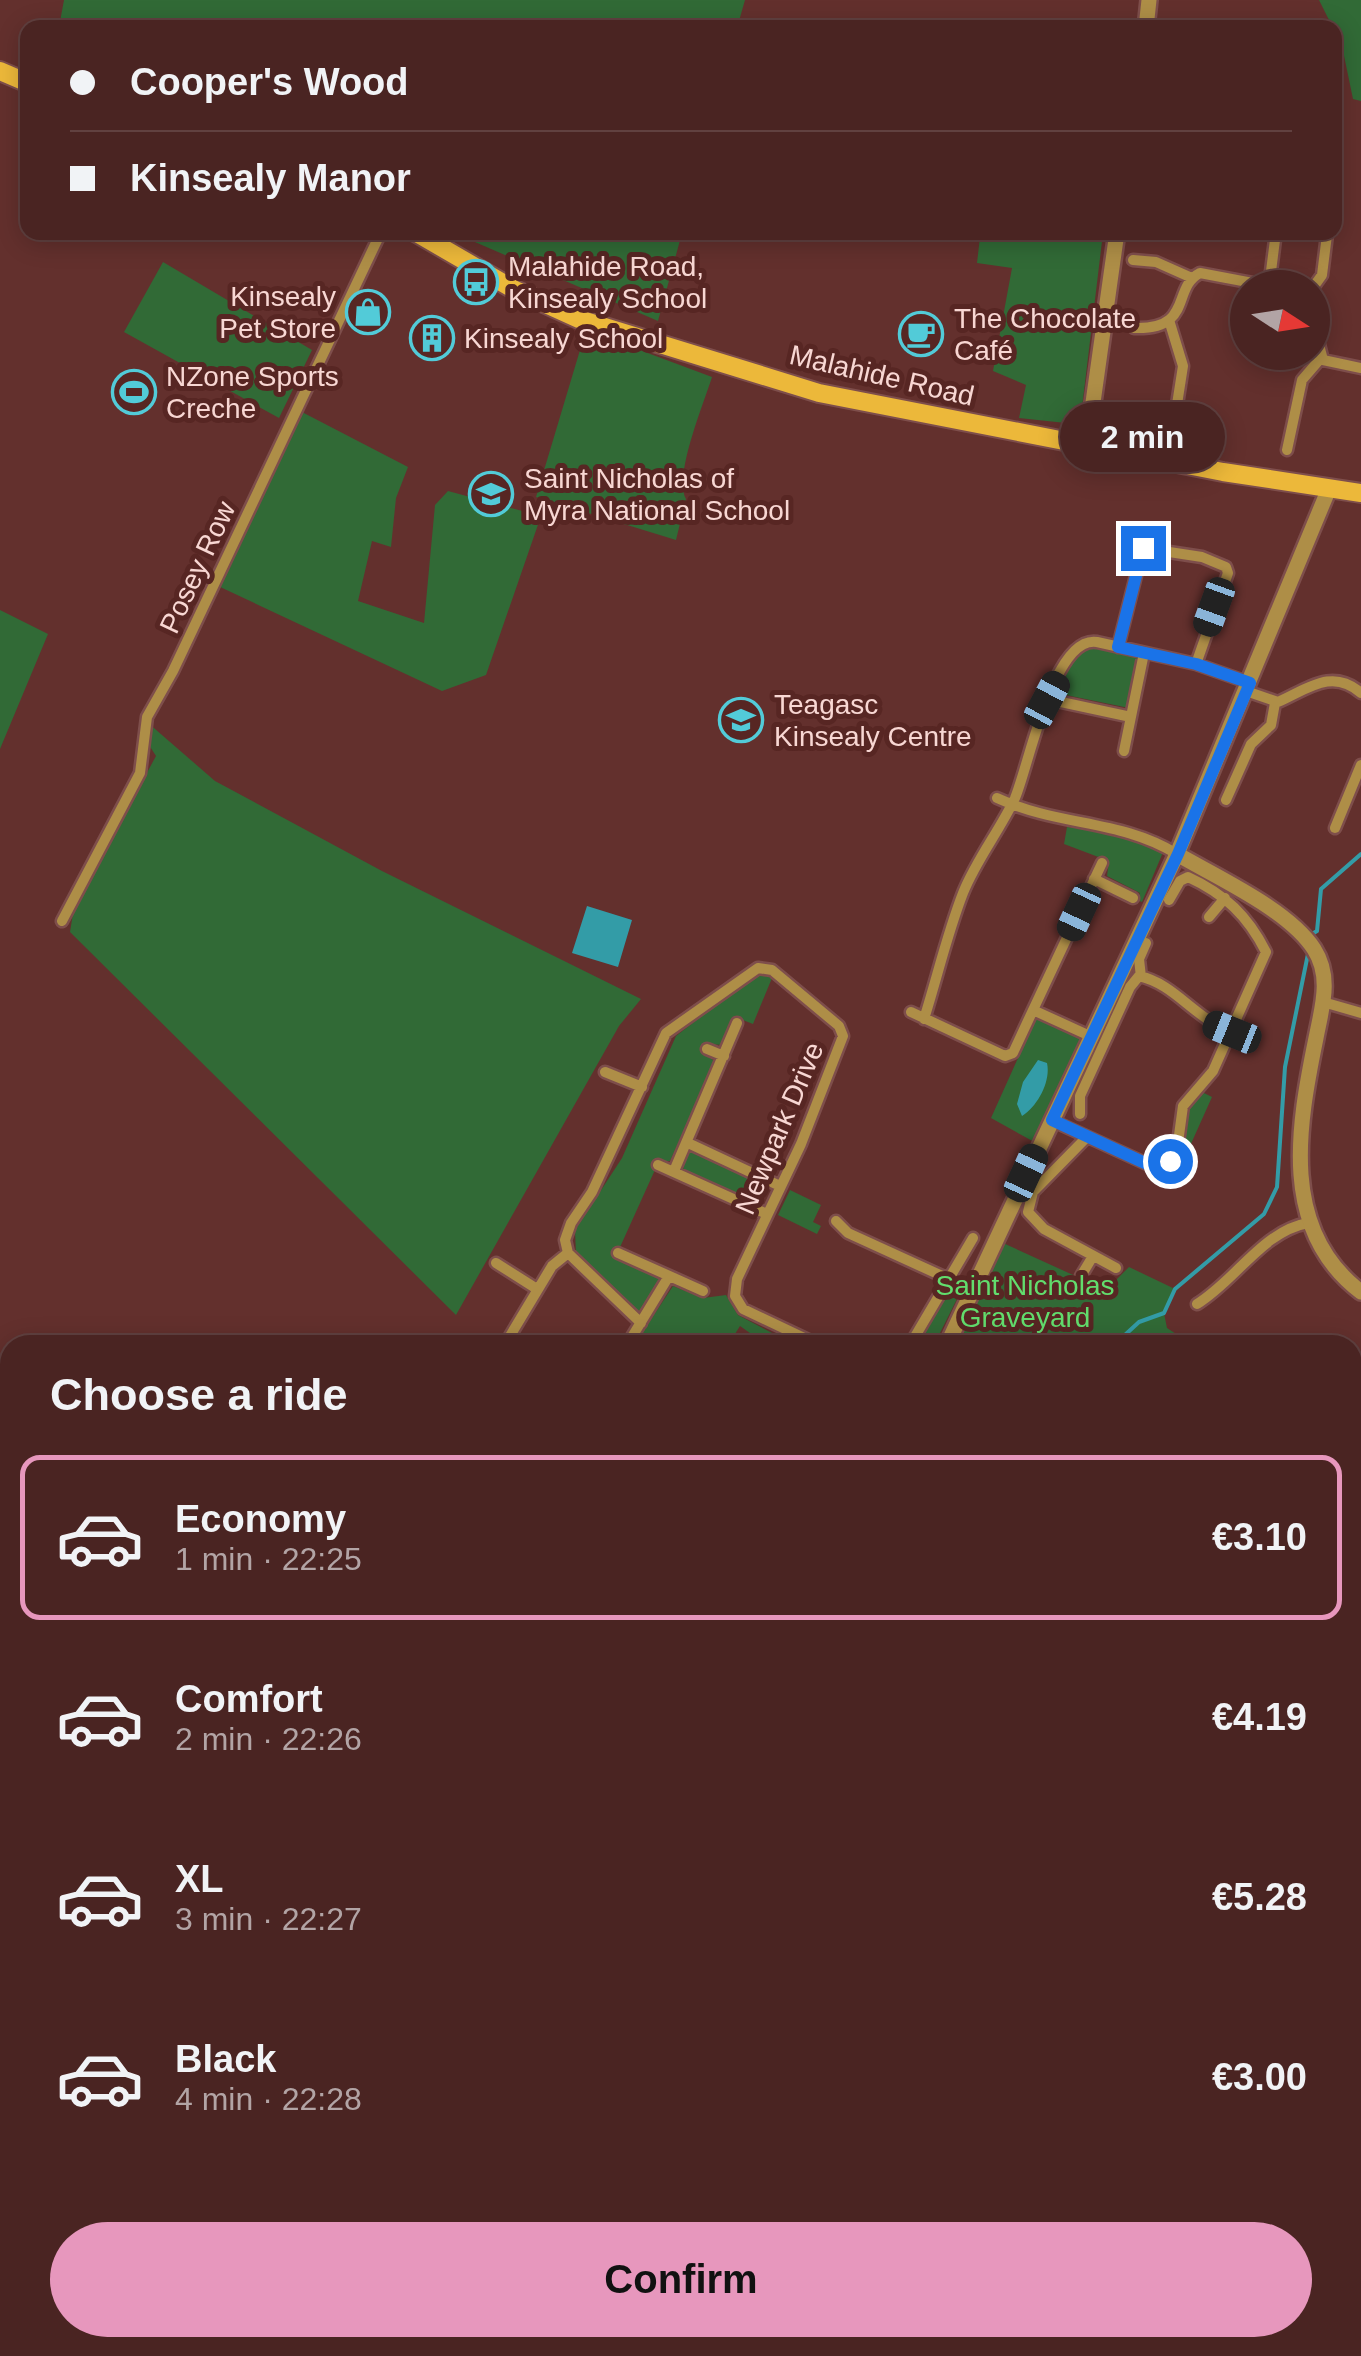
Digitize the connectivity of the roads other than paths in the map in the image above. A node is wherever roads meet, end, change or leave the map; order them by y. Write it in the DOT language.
graph roads {
  1 [pos="376,240"];
  2 [pos="429,240"];
  3 [pos="1116,240"];
  4 [pos="1275,240"];
  5 [pos="1326,240"];
  6 [pos="1133,260"];
  7 [pos="1271,270"];
  8 [pos="1323,270"];
  9 [pos="1192,278"];
  10 [pos="1230,278"];
  11 [pos="1168,320"];
  12 [pos="1134,328"];
  13 [pos="1330,360"];
  14 [pos="1361,368"];
  15 [pos="1311,370"];
  16 [pos="1173,430"];
  17 [pos="1087,445"];
  18 [pos="1287,450"];
  19 [pos="1328,491"];
  20 [pos="1361,493"];
  21 [pos="1118,647"];
  22 [pos="1144,653"];
  23 [pos="1196,664"];
  24 [pos="1359,686"];
  25 [pos="1248,687"];
  26 [pos="1047,700"];
  27 [pos="1275,703"];
  28 [pos="1130,717"];
  29 [pos="1124,751"];
  30 [pos="1361,765"];
  31 [pos="997,798"];
  32 [pos="1226,800"];
  33 [pos="1012,804"];
  34 [pos="1335,828"];
  35 [pos="1178,854"];
  36 [pos="1102,863"];
  37 [pos="1094,879"];
  38 [pos="1133,898"];
  39 [pos="1225,898"];
  40 [pos="1169,900"];
  41 [pos="1209,917"];
  42 [pos="62,921"];
  43 [pos="1146,943"];
  44 [pos="1142,976"];
  45 [pos="1323,1002"];
  46 [pos="1033,1010"];
  47 [pos="911,1012"];
  48 [pos="1361,1013"];
  49 [pos="924,1020"];
  50 [pos="737,1024"];
  51 [pos="1232,1032"];
  52 [pos="1090,1036"];
  53 [pos="707,1049"];
  54 [pos="724,1056"];
  55 [pos="606,1072"];
  56 [pos="642,1087"];
  57 [pos="1080,1114"];
  58 [pos="1052,1120"];
  59 [pos="1085,1139"];
  60 [pos="688,1143"];
  61 [pos="658,1165"];
  62 [pos="674,1171"];
  63 [pos="780,1186"];
  64 [pos="767,1214"];
  65 [pos="836,1221"];
  66 [pos="1308,1223"];
  67 [pos="972,1238"];
  68 [pos="568,1253"];
  69 [pos="618,1253"];
  70 [pos="1093,1256"];
  71 [pos="496,1263"];
  72 [pos="1116,1268"];
  73 [pos="669,1276"];
  74 [pos="1082,1276"];
  75 [pos="951,1280"];
  76 [pos="538,1288"];
  77 [pos="702,1291"];
  78 [pos="1361,1292"];
  79 [pos="1198,1304"];
  80 [pos="641,1322"];
  81 [pos="511,1335"];
  82 [pos="633,1335"];
  83 [pos="797,1335"];
  84 [pos="916,1335"];
  85 [pos="953,1335"];
  1 -- 42 [label="street, Posey Row"];
  2 -- 17 [label="main road, Malahide Road"];
  3 -- 17 [label="street"];
  4 -- 7 [label="street"];
  5 -- 8 [label="street"];
  6 -- 9 [label="street"];
  9 -- 10 [label="street"];
  9 -- 11 [label="street"];
  11 -- 12 [label="street"];
  11 -- 16 [label="street"];
  13 -- 14 [label="street"];
  15 -- 18 [label="street"];
  17 -- 19 [label="main road, Malahide Road"];
  19 -- 20 [label="main road, Malahide Road"];
  19 -- 25 [label="street"];
  21 -- 22 [label="street"];
  21 -- 23 [label="street"];
  21 -- 26 [label="street"];
  22 -- 23 [label="street"];
  22 -- 28 [label="street"];
  23 -- 25 [label="street"];
  24 -- 27 [label="street"];
  25 -- 27 [label="street"];
  25 -- 35 [label="street"];
  26 -- 28 [label="street"];
  26 -- 33 [label="street"];
  27 -- 32 [label="street"];
  28 -- 29 [label="street"];
  30 -- 34 [label="street"];
  31 -- 33 [label="street"];
  33 -- 35 [label="street"];
  33 -- 49 [label="street"];
  35 -- 45 [label="street"];
  35 -- 52 [label="street"];
  36 -- 37 [label="street"];
  37 -- 38 [label="street"];
  37 -- 46 [label="street"];
  39 -- 40 [label="street"];
  39 -- 41 [label="street"];
  39 -- 51 [label="street"];
  43 -- 44 [label="street"];
  44 -- 51 [label="street"];
  44 -- 57 [label="street"];
  45 -- 48 [label="street"];
  45 -- 66 [label="street"];
  46 -- 49 [label="street"];
  46 -- 52 [label="street"];
  47 -- 49 [label="street"];
  50 -- 54 [label="street"];
  51 -- 59 [label="street"];
  52 -- 58 [label="street"];
  53 -- 54 [label="street"];
  54 -- 60 [label="street"];
  55 -- 56 [label="street"];
  56 -- 63 [label="street, Newpark Drive"];
  56 -- 68 [label="street, Newpark Drive"];
  58 -- 59 [label="street"];
  58 -- 85 [label="street"];
  59 -- 70 [label="street"];
  60 -- 62 [label="street"];
  60 -- 63 [label="street"];
  61 -- 62 [label="street"];
  62 -- 64 [label="street"];
  63 -- 64 [label="street, Newpark Drive"];
  64 -- 83 [label="street, Newpark Drive"];
  65 -- 75 [label="street"];
  66 -- 78 [label="street"];
  66 -- 79 [label="street"];
  67 -- 75 [label="street"];
  68 -- 76 [label="street"];
  68 -- 80 [label="street"];
  69 -- 73 [label="street"];
  70 -- 72 [label="street"];
  70 -- 74 [label="street"];
  71 -- 76 [label="street"];
  73 -- 77 [label="street"];
  73 -- 80 [label="street"];
  75 -- 84 [label="street"];
  76 -- 81 [label="street"];
  80 -- 82 [label="street"];
}
